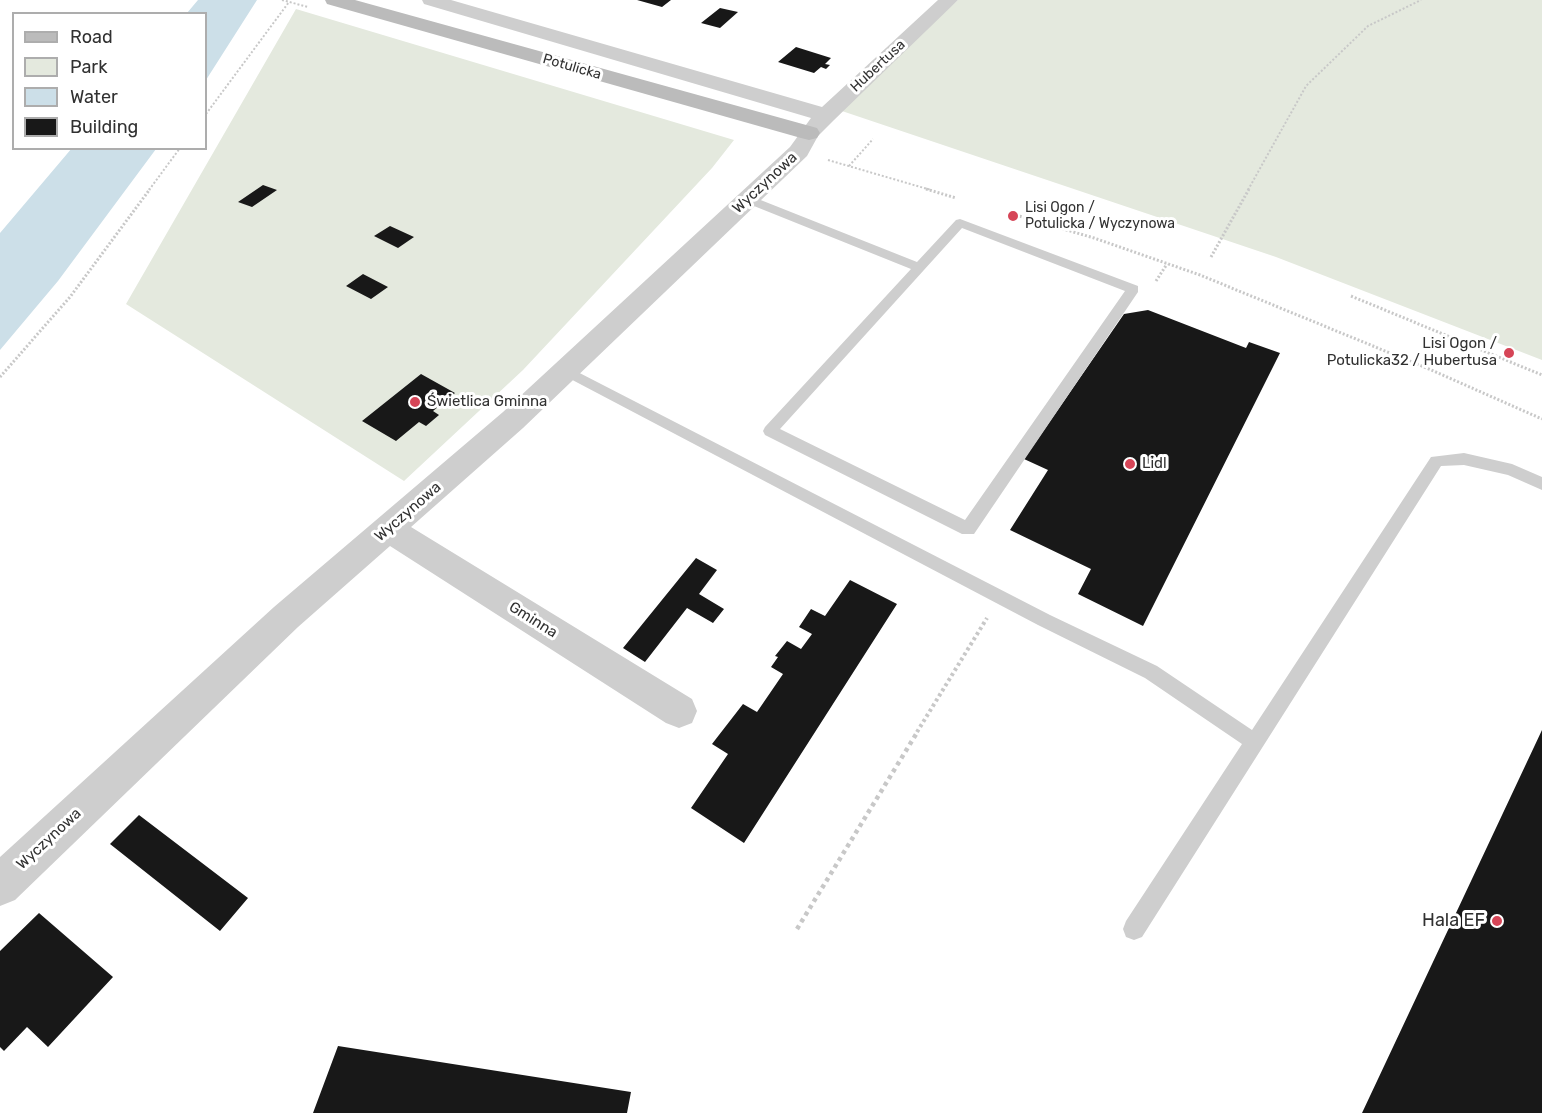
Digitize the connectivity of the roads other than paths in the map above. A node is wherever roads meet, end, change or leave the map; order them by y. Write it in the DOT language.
graph roads {
  1 [pos="334,0"];
  2 [pos="431,0"];
  3 [pos="949,0"];
  4 [pos="826,115"];
  5 [pos="804,142"];
  6 [pos="748,199"];
  7 [pos="919,267"];
  8 [pos="566,371"];
  9 [pos="1542,484"];
  10 [pos="388,529"];
  11 [pos="679,711"];
  12 [pos="1256,742"];
  13 [pos="0,885"];
  14 [pos="1134,929"];
  1 -- 5 [label="street, Potulicka"];
  2 -- 4 [label="street"];
  3 -- 4 [label="street, Hubertusa"];
  4 -- 5 [label="street, Hubertusa"];
  5 -- 6 [label="street, Wyczynowa"];
  6 -- 7 [label="lane"];
  6 -- 8 [label="street, Wyczynowa"];
  7 -- 7 [label="lane"];
  8 -- 10 [label="street, Wyczynowa"];
  8 -- 12 [label="lane"];
  9 -- 12 [label="lane"];
  10 -- 11 [label="street, Gminna"];
  10 -- 13 [label="street, Wyczynowa"];
  12 -- 14 [label="lane"];
}
